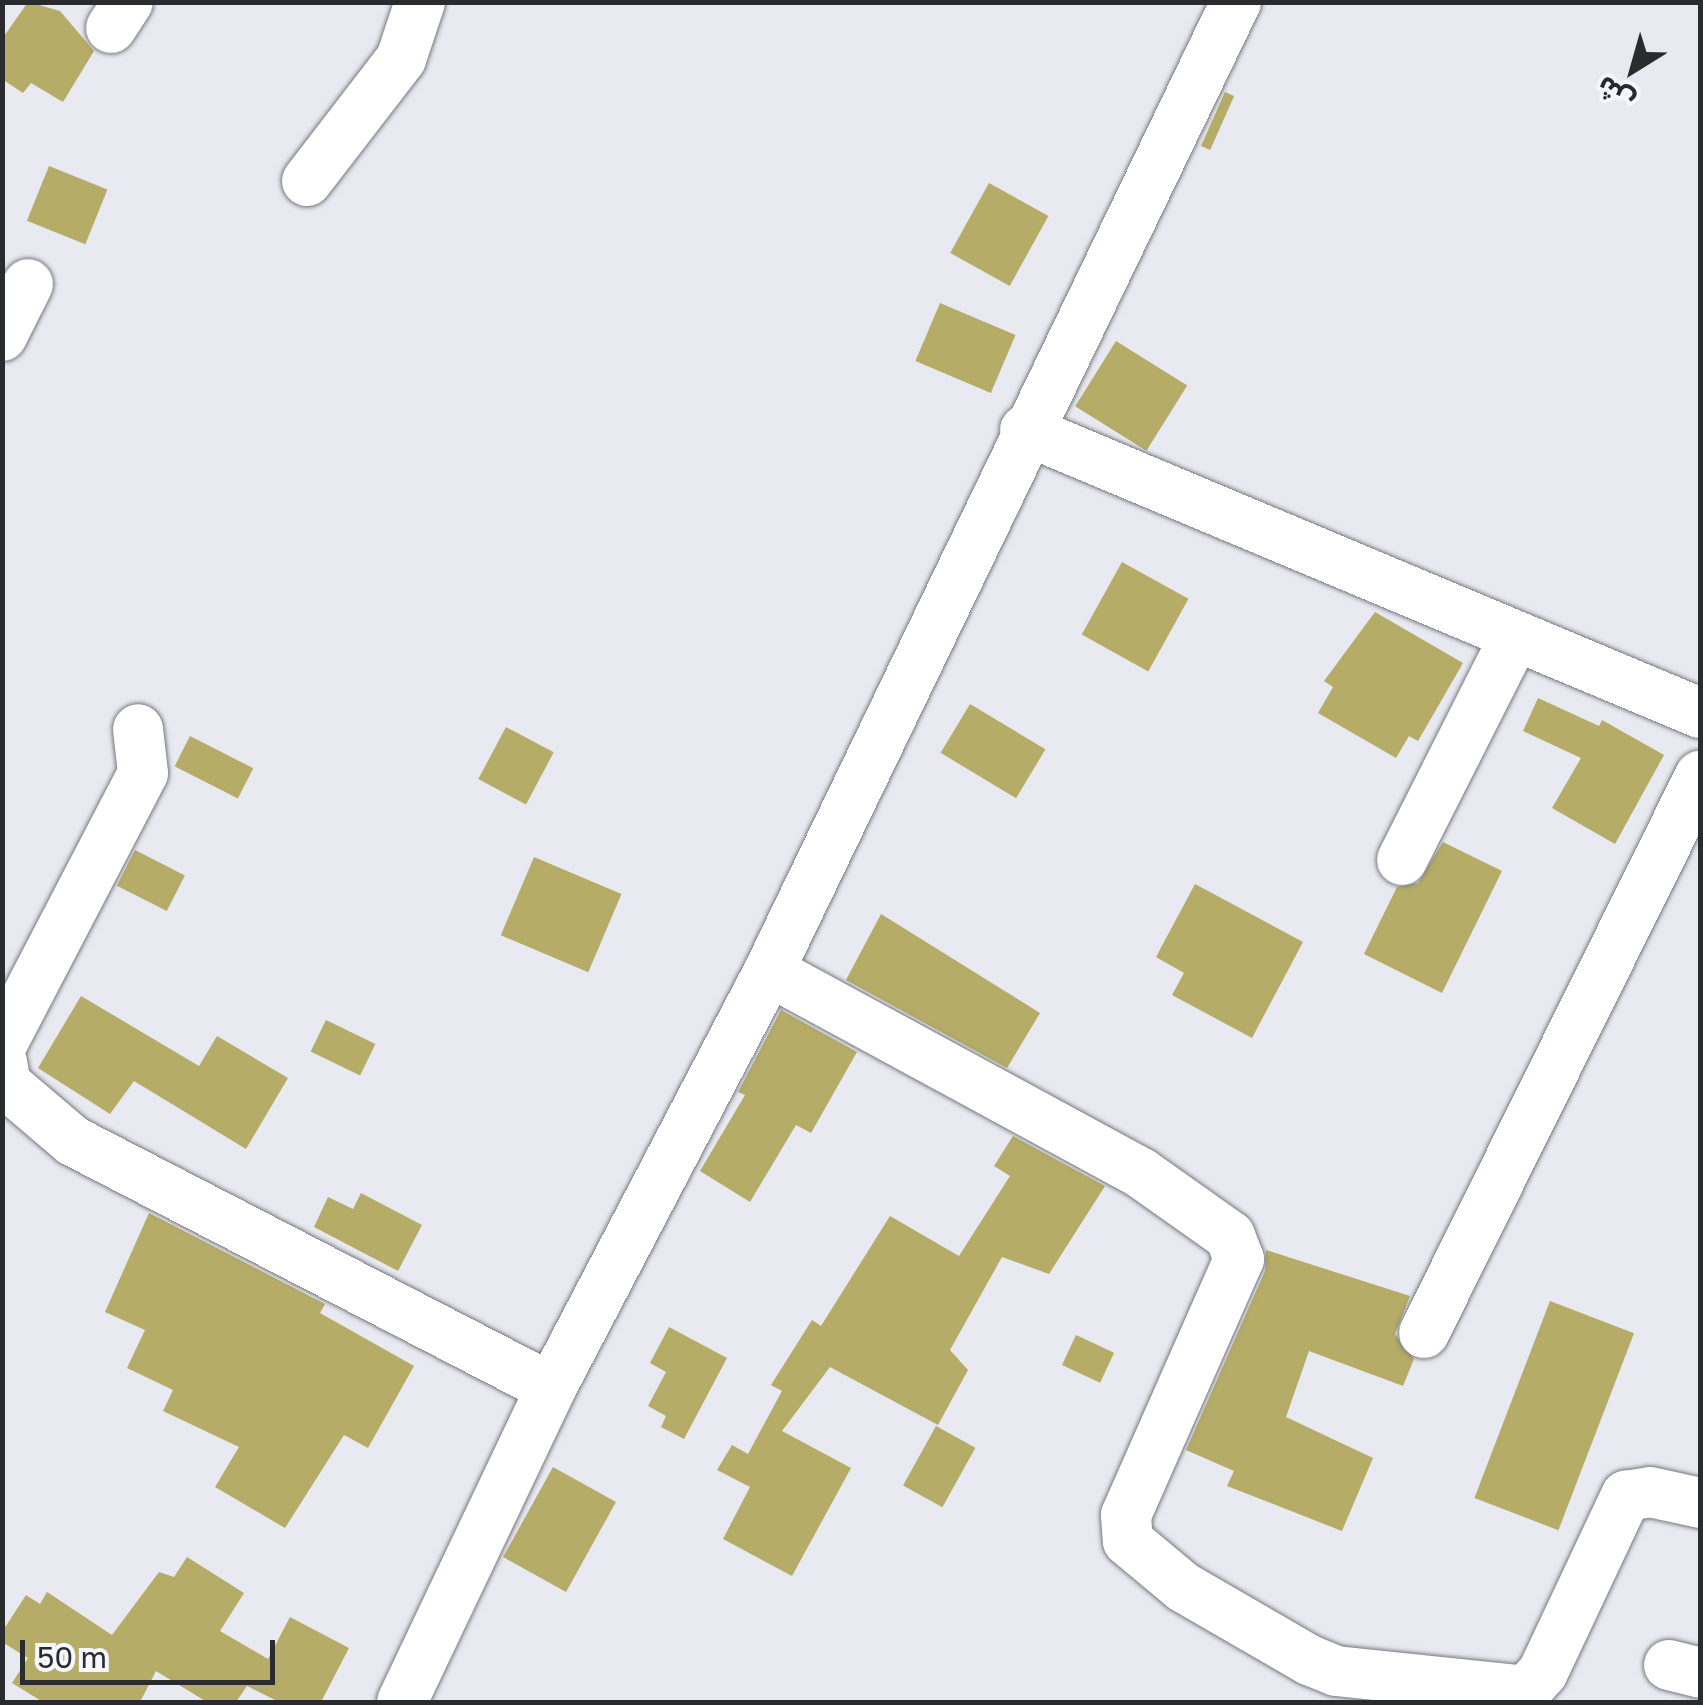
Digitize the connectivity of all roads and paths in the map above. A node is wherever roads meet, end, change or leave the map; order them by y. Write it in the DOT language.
graph roads {
  1 [pos="420,2"];
  2 [pos="1236,2"];
  3 [pos="307,181"];
  4 [pos="28,284"];
  5 [pos="2,336"];
  6 [pos="1025,430"];
  7 [pos="1514,638"];
  8 [pos="1700,713"];
  9 [pos="138,729"];
  10 [pos="1700,776"];
  11 [pos="1402,860"];
  12 [pos="769,971"];
  13 [pos="2,1044"];
  14 [pos="2,1062"];
  15 [pos="1424,1332"];
  16 [pos="551,1388"];
  17 [pos="1700,1503"];
  18 [pos="402,1702"];
  1 -- 3 [label="street"];
  2 -- 6 [label="street"];
  4 -- 5 [label="street"];
  6 -- 7 [label="street"];
  6 -- 12 [label="street"];
  7 -- 8 [label="street"];
  7 -- 11 [label="street"];
  9 -- 13 [label="street"];
  10 -- 15 [label="street"];
  12 -- 16 [label="street"];
  12 -- 17 [label="street"];
  14 -- 16 [label="street"];
  16 -- 18 [label="street"];
}
